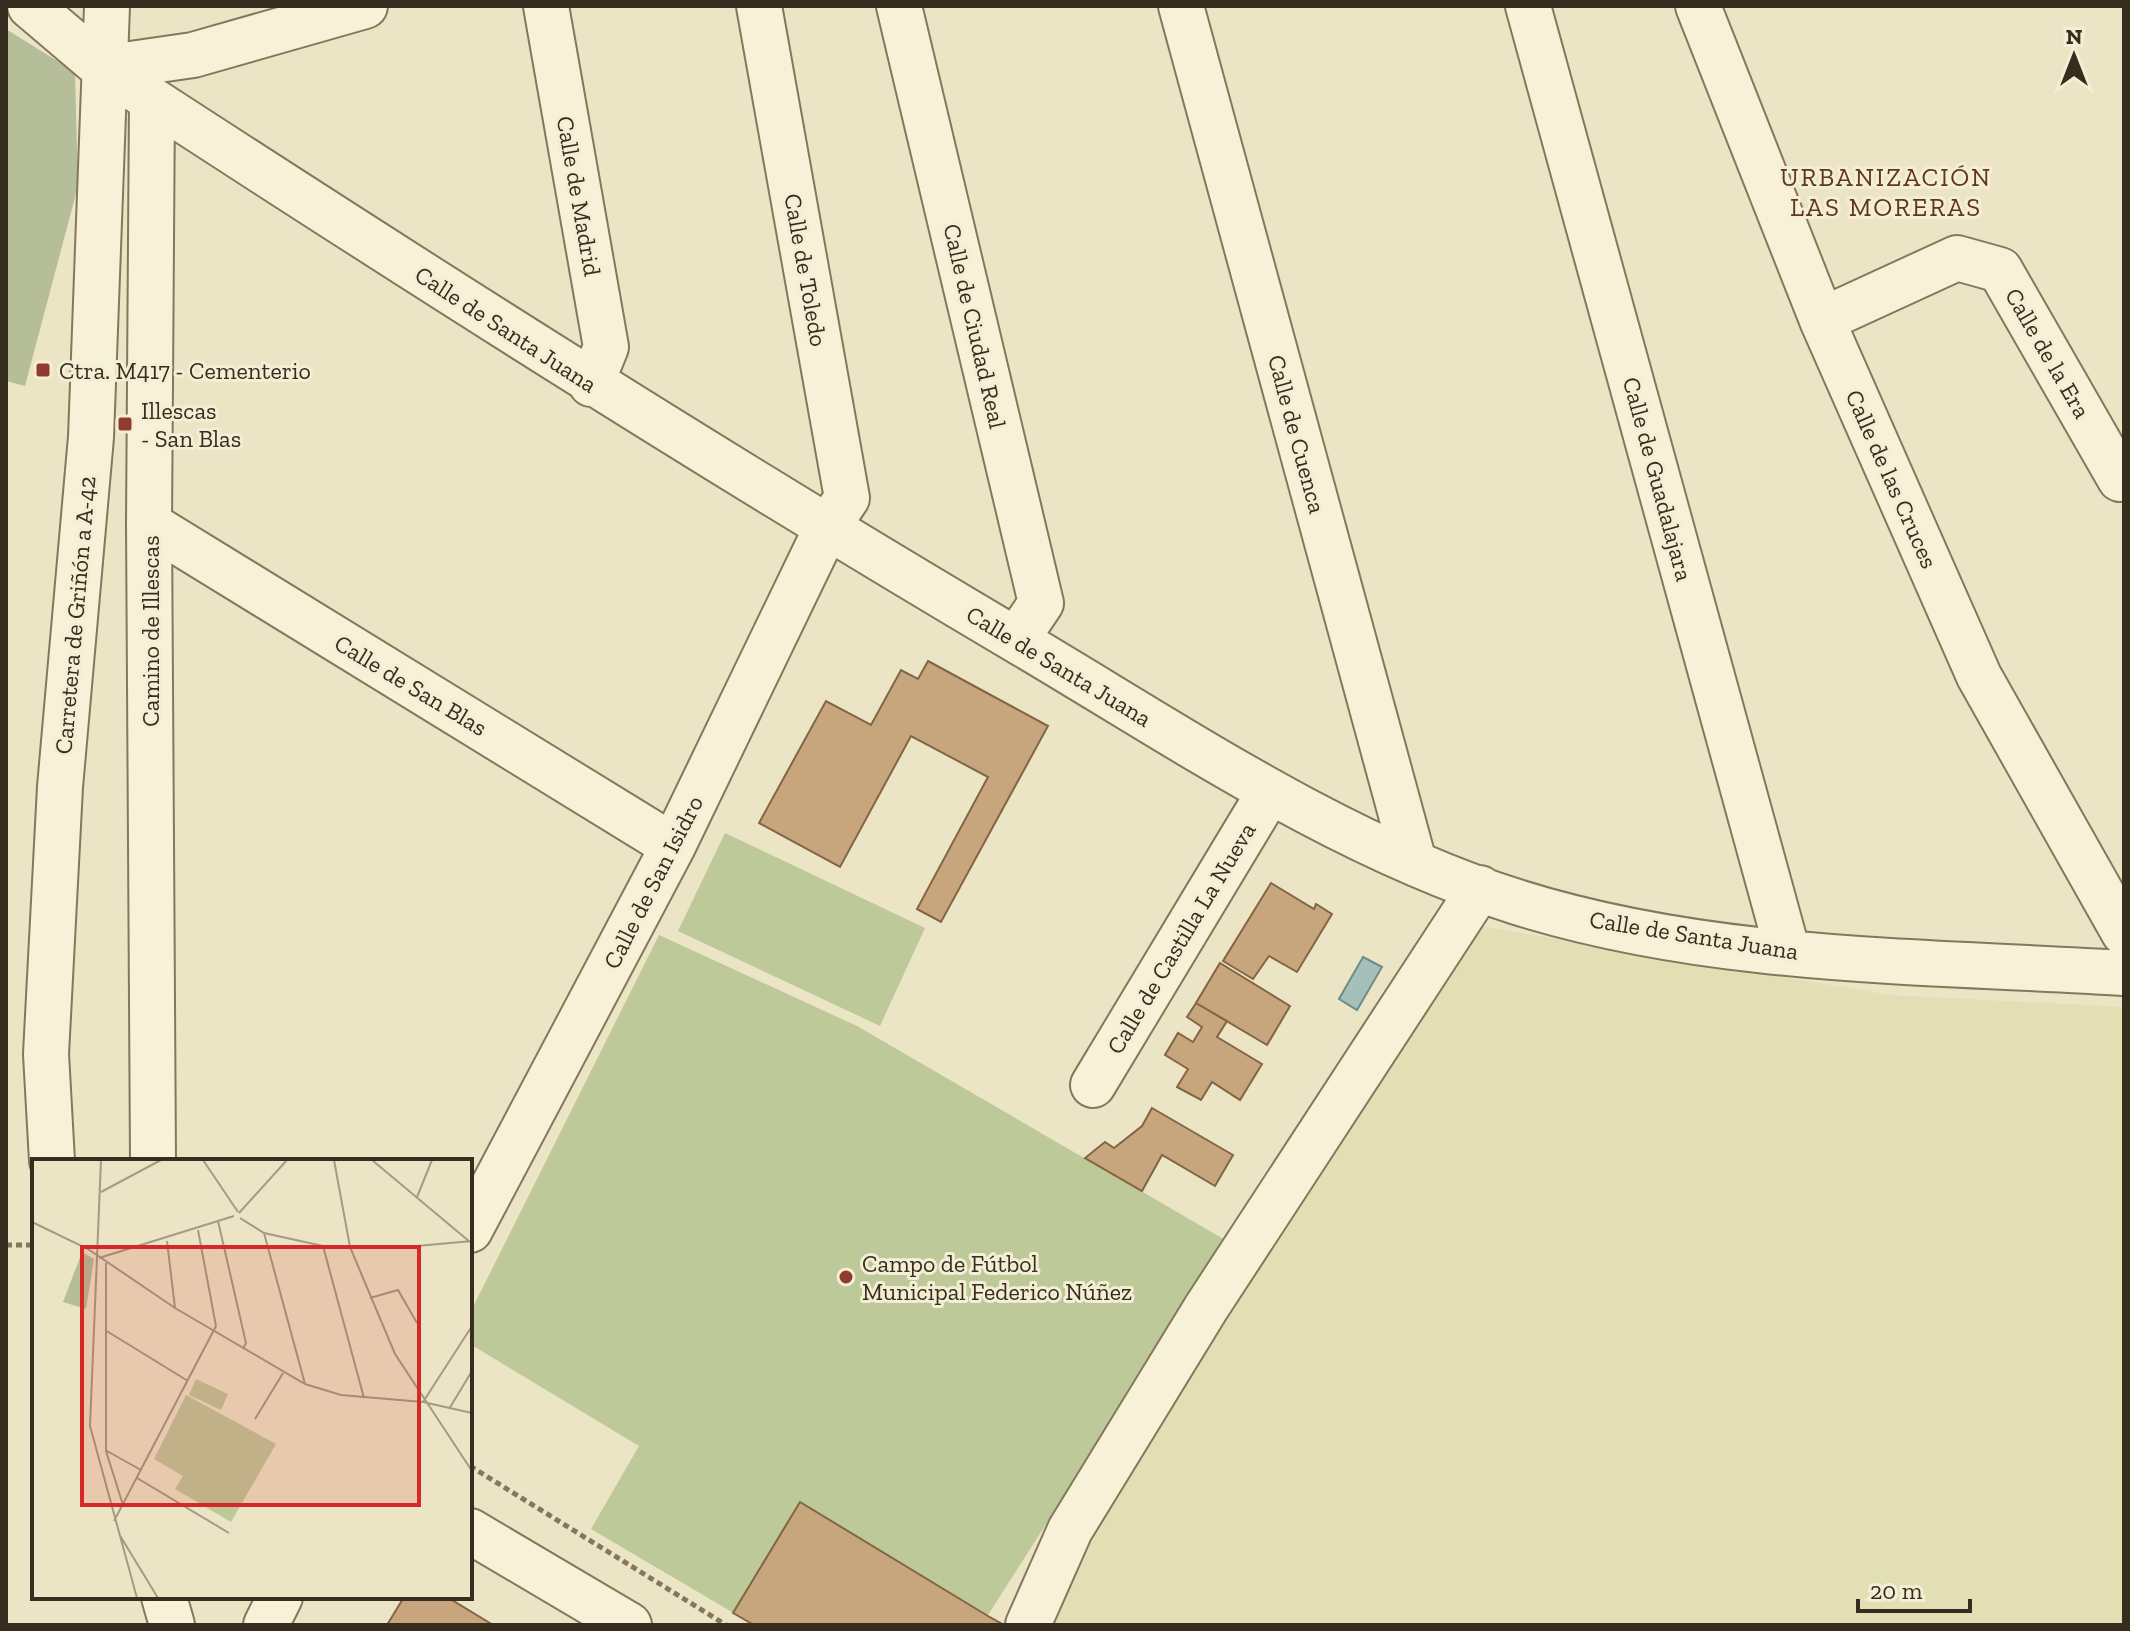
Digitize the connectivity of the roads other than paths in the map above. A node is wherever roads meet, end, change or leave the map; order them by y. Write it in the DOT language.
graph roads {
  1 [pos="30,6"];
  2 [pos="107,6"];
  3 [pos="365,6"];
  4 [pos="546,6"];
  5 [pos="759,6"];
  6 [pos="899,6"];
  7 [pos="1181,6"];
  8 [pos="1528,6"];
  9 [pos="1698,6"];
  10 [pos="103,68"];
  11 [pos="152,100"];
  12 [pos="1822,320"];
  13 [pos="591,384"];
  14 [pos="2120,479"];
  15 [pos="149,524"];
  16 [pos="826,529"];
  17 [pos="1016,640"];
  18 [pos="1270,791"];
  19 [pos="673,846"];
  20 [pos="1414,862"];
  21 [pos="1480,888"];
  22 [pos="2124,933"];
  23 [pos="1788,953"];
  24 [pos="2124,973"];
  25 [pos="1093,1085"];
  26 [pos="52,1159"];
  27 [pos="153,1159"];
  28 [pos="472,1226"];
  29 [pos="472,1532"];
  30 [pos="165,1599"];
  31 [pos="251,1599"];
  32 [pos="279,1599"];
  33 [pos="172,1625"];
  34 [pos="258,1625"];
  35 [pos="266,1625"];
  36 [pos="629,1625"];
  37 [pos="1028,1625"];
  1 -- 10 [label="street, Calle de Santa Juana"];
  2 -- 10 [label="street, Carretera de Griñón a A-42"];
  3 -- 10 [label="street"];
  4 -- 13 [label="street, Calle de Madrid"];
  5 -- 16 [label="street, Calle de Toledo"];
  6 -- 17 [label="street, Calle de Ciudad Real"];
  7 -- 20 [label="street, Calle de Cuenca"];
  8 -- 23 [label="street, Calle de Guadalajara"];
  9 -- 12 [label="street, Calle de las Cruces"];
  10 -- 11 [label="street, Calle de Santa Juana"];
  10 -- 26 [label="street, Carretera de Griñón a A-42"];
  11 -- 13 [label="street, Calle de Santa Juana"];
  11 -- 15 [label="street, Camino de Illescas"];
  12 -- 14 [label="street, Calle de la Era"];
  12 -- 22 [label="street, Calle de las Cruces"];
  13 -- 16 [label="street, Calle de Santa Juana"];
  15 -- 19 [label="street, Calle de San Blas"];
  15 -- 27 [label="street, Camino de Illescas"];
  16 -- 17 [label="street, Calle de Santa Juana"];
  16 -- 19 [label="street, Calle de San Isidro"];
  17 -- 18 [label="street, Calle de Santa Juana"];
  18 -- 20 [label="street, Calle de Santa Juana"];
  18 -- 25 [label="street, Calle de Castilla La Nueva"];
  19 -- 28 [label="street, Calle de San Isidro"];
  20 -- 21 [label="street, Calle de Santa Juana"];
  21 -- 23 [label="street, Calle de Santa Juana"];
  21 -- 37 [label="street"];
  23 -- 24 [label="street, Calle de Santa Juana"];
  29 -- 36 [label="street"];
  30 -- 33 [label="street"];
  31 -- 34 [label="street"];
  32 -- 35 [label="street"];
}
